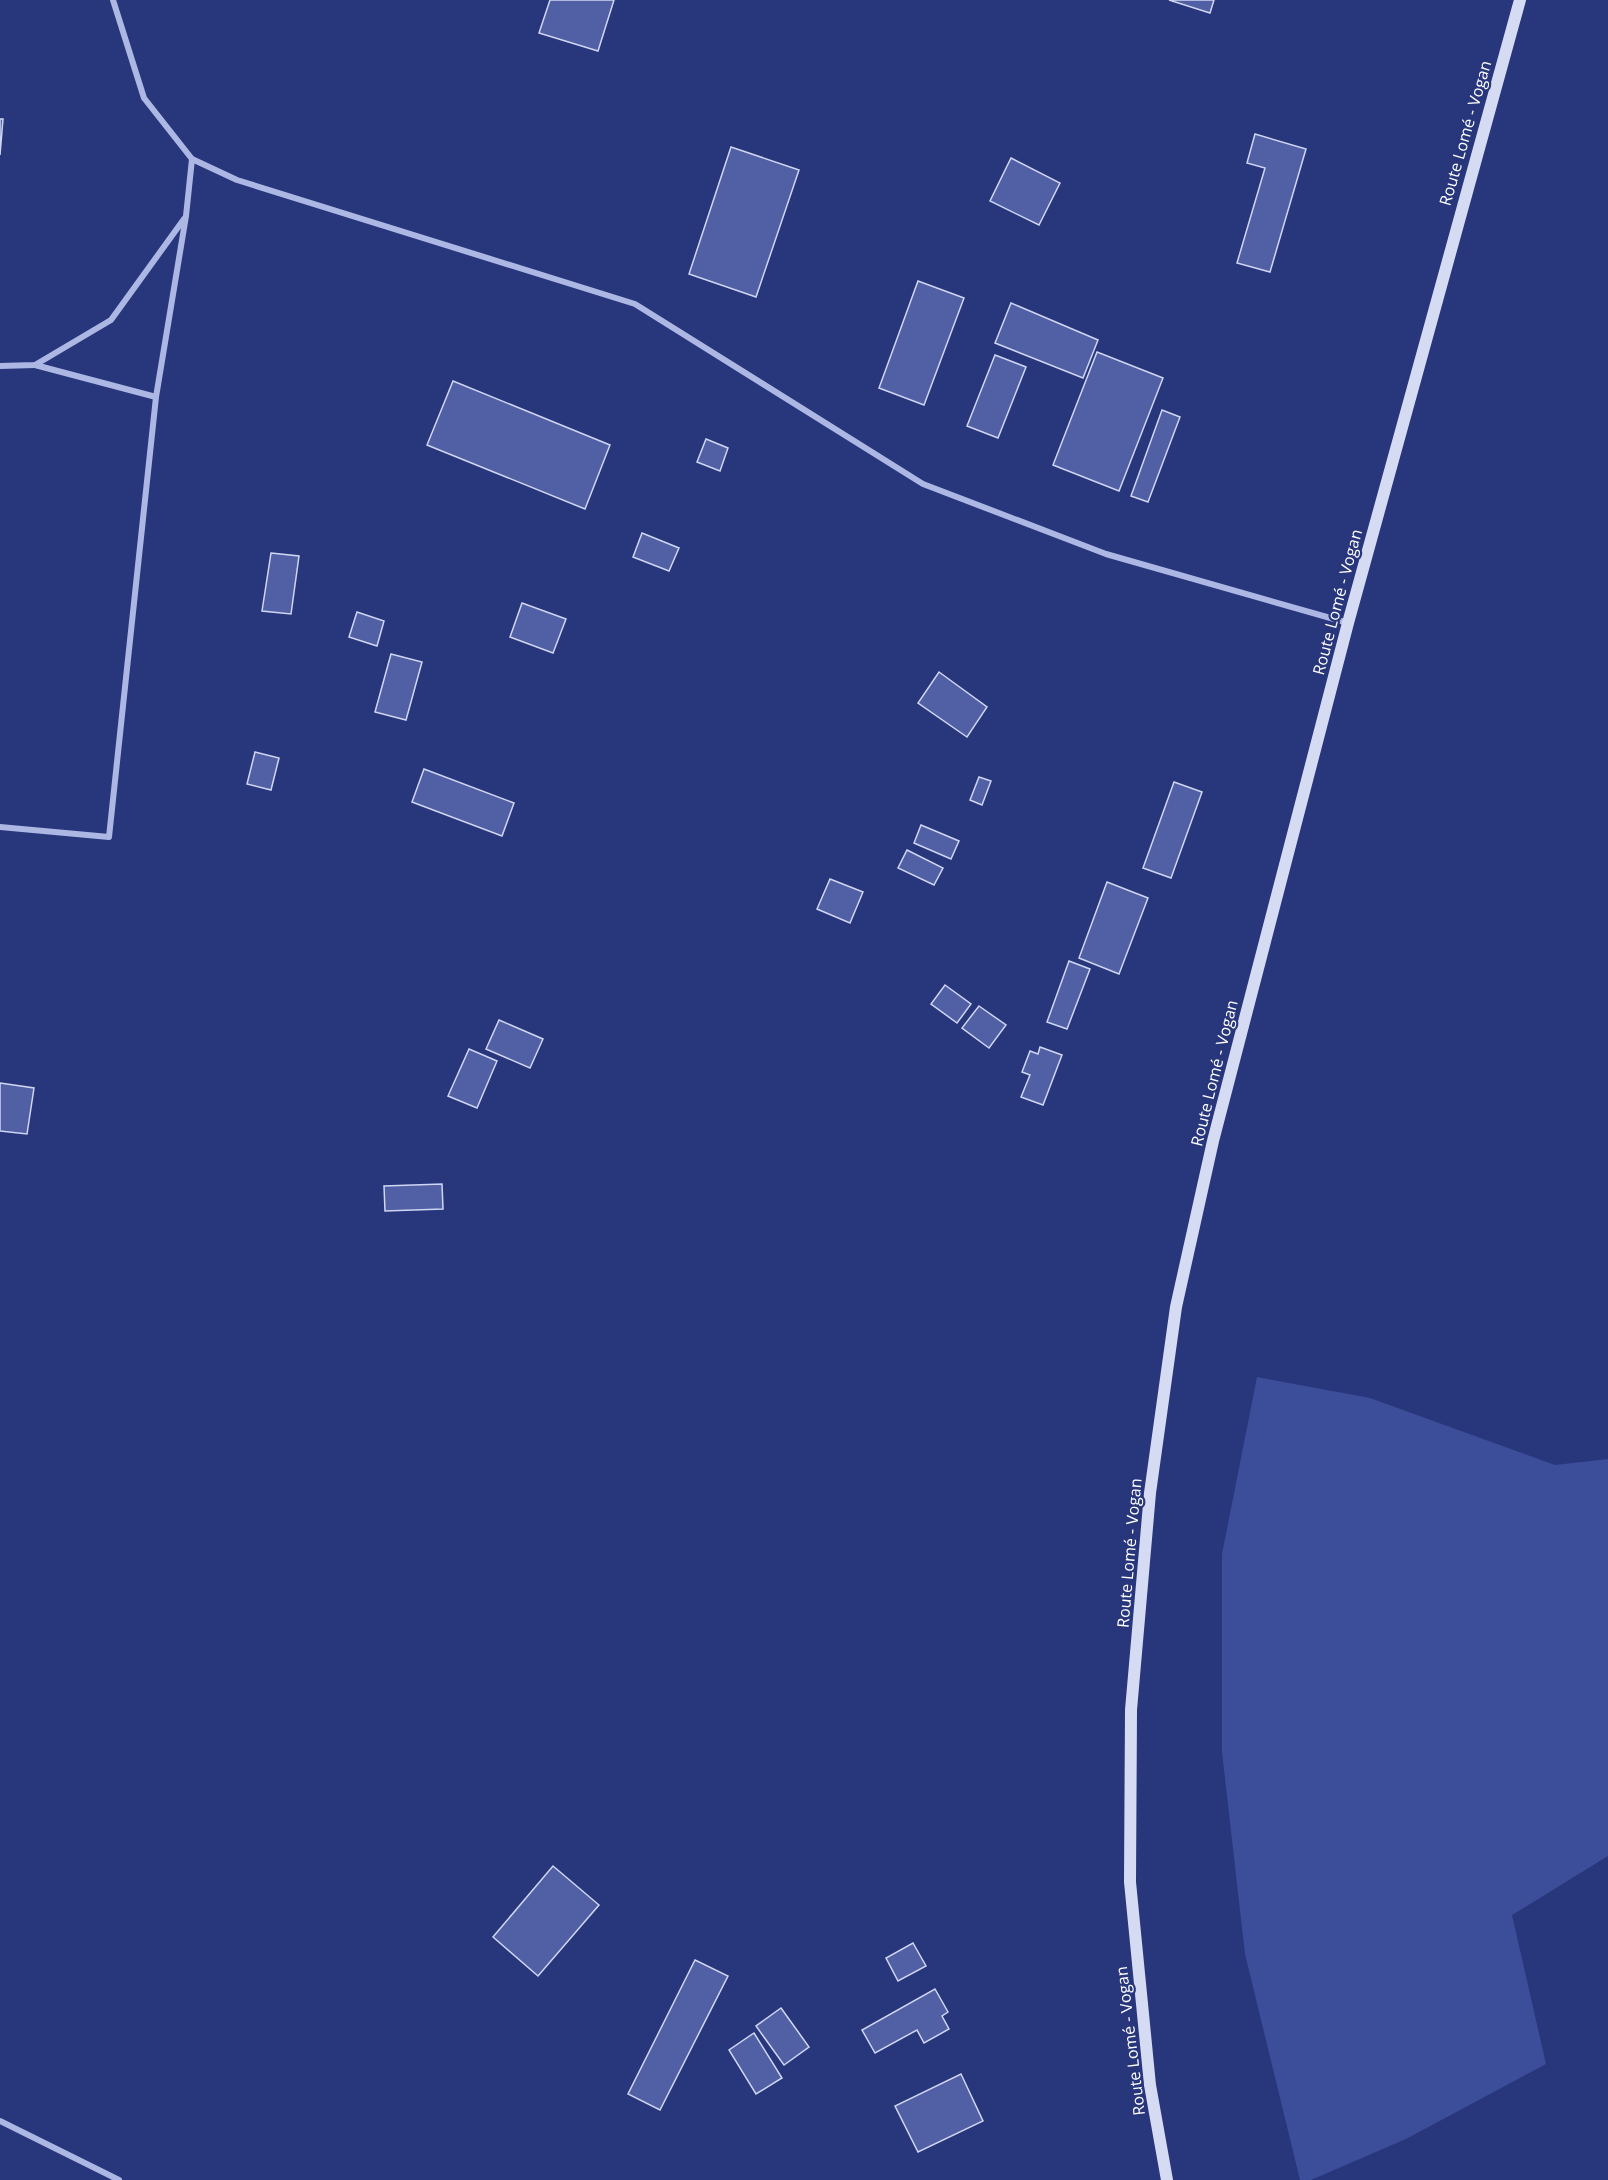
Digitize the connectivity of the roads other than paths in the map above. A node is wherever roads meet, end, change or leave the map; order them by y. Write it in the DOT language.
graph roads {
  1 [pos="113,0"];
  2 [pos="1520,0"];
  3 [pos="192,159"];
  4 [pos="186,216"];
  5 [pos="35,364"];
  6 [pos="0,366"];
  7 [pos="156,397"];
  8 [pos="1347,623"];
  9 [pos="0,827"];
  10 [pos="0,2121"];
  11 [pos="119,2180"];
  12 [pos="1167,2180"];
  1 -- 3 [label="street"];
  2 -- 8 [label="main road, Route Lomé - Vogan"];
  3 -- 4 [label="street"];
  3 -- 8 [label="street"];
  4 -- 5 [label="street"];
  4 -- 7 [label="street"];
  5 -- 6 [label="street"];
  5 -- 7 [label="street"];
  7 -- 9 [label="street"];
  8 -- 12 [label="main road, Route Lomé - Vogan"];
  10 -- 11 [label="street"];
}
